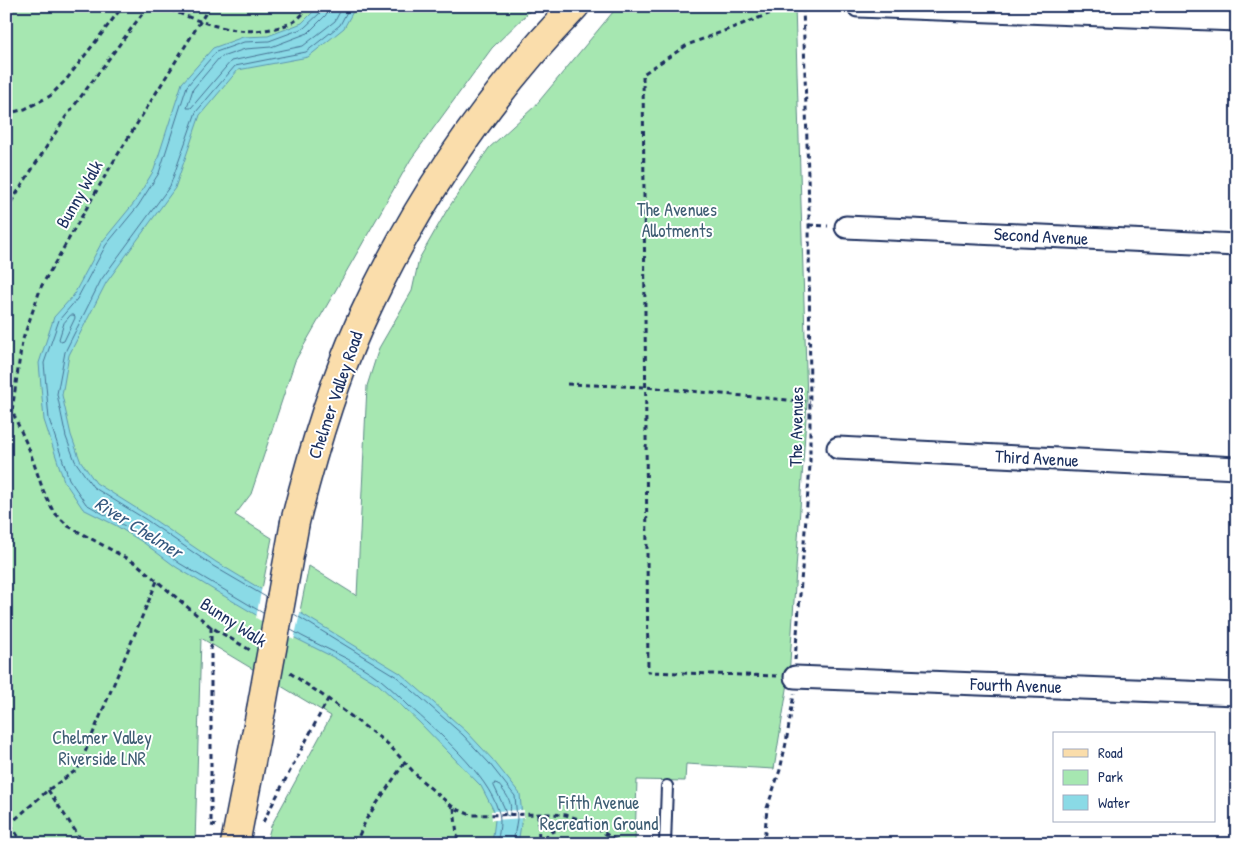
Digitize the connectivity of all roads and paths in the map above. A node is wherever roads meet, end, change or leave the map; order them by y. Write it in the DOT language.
graph roads {
  1 [pos="123,6"];
  2 [pos="148,6"];
  3 [pos="162,6"];
  4 [pos="210,6"];
  5 [pos="311,6"];
  6 [pos="575,6"];
  7 [pos="790,6"];
  8 [pos="803,6"];
  9 [pos="858,6"];
  10 [pos="1237,20"];
  11 [pos="200,23"];
  12 [pos="6,114"];
  13 [pos="6,210"];
  14 [pos="846,228"];
  15 [pos="1237,245"];
  16 [pos="567,384"];
  17 [pos="645,387"];
  18 [pos="6,400"];
  19 [pos="810,402"];
  20 [pos="6,408"];
  21 [pos="10,412"];
  22 [pos="6,423"];
  23 [pos="838,448"];
  24 [pos="1237,468"];
  25 [pos="157,581"];
  26 [pos="211,627"];
  27 [pos="251,650"];
  28 [pos="283,669"];
  29 [pos="795,677"];
  30 [pos="1237,694"];
  31 [pos="328,699"];
  32 [pos="405,762"];
  33 [pos="667,786"];
  34 [pos="48,790"];
  35 [pos="454,808"];
  36 [pos="537,814"];
  37 [pos="6,817"];
  38 [pos="588,822"];
  39 [pos="10,824"];
  40 [pos="6,834"];
  41 [pos="236,837"];
  42 [pos="538,843"];
  43 [pos="23,844"];
  44 [pos="84,844"];
  45 [pos="355,844"];
  46 [pos="458,844"];
  47 [pos="621,844"];
  48 [pos="664,844"];
  49 [pos="764,844"];
  1 -- 12 [label="path"];
  2 -- 13 [label="path"];
  3 -- 11 [label="path"];
  4 -- 11 [label="path, Bunny Walk"];
  5 -- 11 [label="path"];
  6 -- 41 [label="main road, Chelmer Valley Road, bridge"];
  7 -- 17 [label="path"];
  8 -- 19 [label="path, The Avenues"];
  9 -- 10 [label="street"];
  11 -- 21 [label="path, Bunny Walk"];
  14 -- 15 [label="street, Second Avenue"];
  16 -- 17 [label="path"];
  17 -- 19 [label="path"];
  17 -- 29 [label="path"];
  18 -- 21 [label="path"];
  19 -- 29 [label="path, The Avenues"];
  20 -- 21 [label="path"];
  21 -- 22 [label="path"];
  21 -- 25 [label="path, Bunny Walk"];
  23 -- 24 [label="street, Third Avenue"];
  25 -- 26 [label="path, Bunny Walk"];
  25 -- 34 [label="path"];
  26 -- 27 [label="path, Bunny Walk"];
  26 -- 41 [label="path"];
  28 -- 31 [label="path"];
  29 -- 30 [label="street, Fourth Avenue"];
  29 -- 49 [label="path, The Avenues"];
  31 -- 32 [label="path"];
  31 -- 41 [label="path"];
  32 -- 35 [label="path"];
  32 -- 45 [label="path"];
  33 -- 48 [label="lane"];
  34 -- 39 [label="path"];
  34 -- 44 [label="path"];
  35 -- 36 [label="path"];
  35 -- 46 [label="path"];
  36 -- 38 [label="path"];
  36 -- 42 [label="path"];
  37 -- 39 [label="path"];
  38 -- 42 [label="path"];
  38 -- 47 [label="path"];
  39 -- 40 [label="path"];
  39 -- 43 [label="path"];
}
